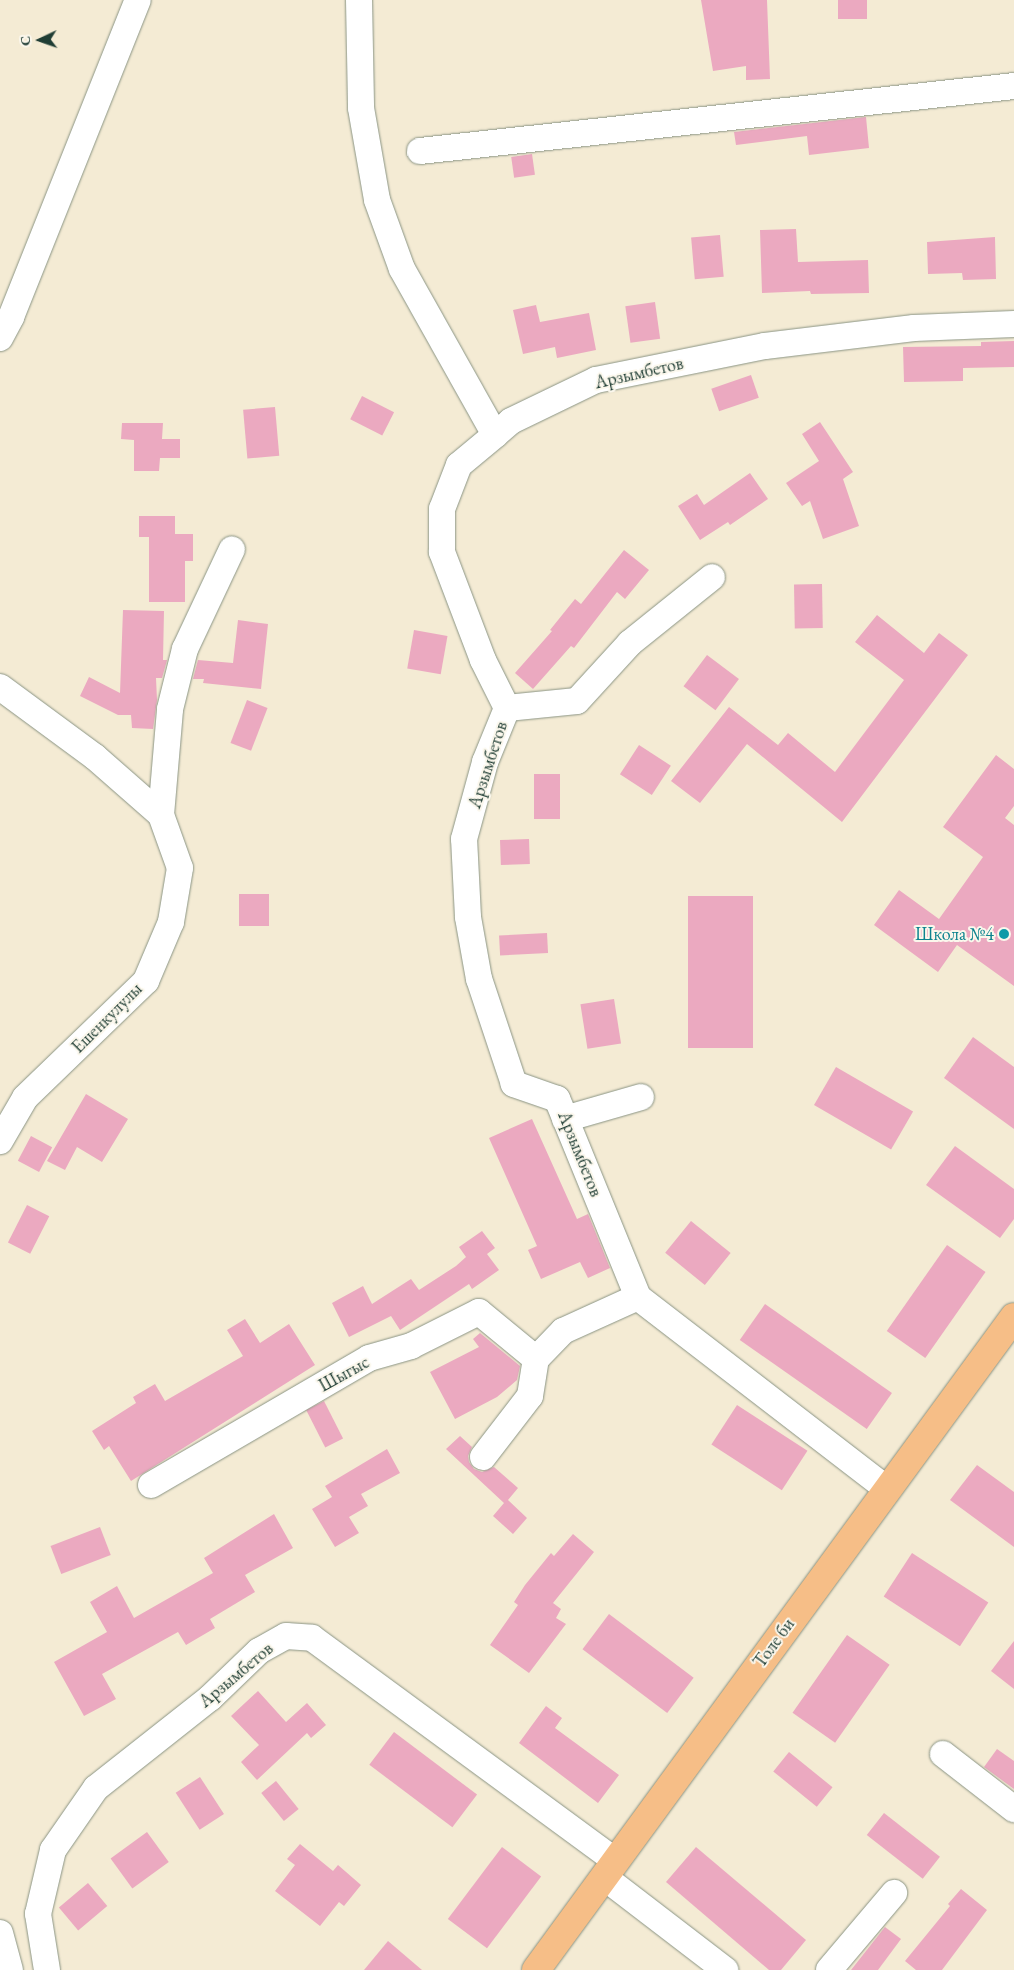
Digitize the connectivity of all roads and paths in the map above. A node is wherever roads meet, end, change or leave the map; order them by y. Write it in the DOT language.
graph roads {
  1 [pos="138,0"];
  2 [pos="359,0"];
  3 [pos="1014,86"];
  4 [pos="420,151"];
  5 [pos="1014,324"];
  6 [pos="0,338"];
  7 [pos="495,435"];
  8 [pos="232,549"];
  9 [pos="712,577"];
  10 [pos="0,687"];
  11 [pos="507,708"];
  12 [pos="161,815"];
  13 [pos="641,1097"];
  14 [pos="565,1119"];
  15 [pos="0,1141"];
  16 [pos="638,1297"];
  17 [pos="1014,1317"];
  18 [pos="536,1359"];
  19 [pos="483,1457"];
  20 [pos="151,1485"];
  21 [pos="886,1489"];
  22 [pos="943,1754"];
  23 [pos="1014,1809"];
  24 [pos="610,1869"];
  25 [pos="894,1893"];
  26 [pos="0,1933"];
  27 [pos="10,1970"];
  28 [pos="47,1970"];
  29 [pos="536,1970"];
  30 [pos="725,1970"];
  31 [pos="829,1970"];
  1 -- 6 [label="street"];
  2 -- 7 [label="street"];
  3 -- 4 [label="street"];
  5 -- 7 [label="street, Арзымбетов"];
  7 -- 11 [label="street, Арзымбетов"];
  8 -- 12 [label="street"];
  9 -- 11 [label="street"];
  10 -- 12 [label="street, Ешенкулулы"];
  11 -- 14 [label="street, Арзымбетов"];
  12 -- 15 [label="street, Ешенкулулы"];
  13 -- 14 [label="street"];
  14 -- 16 [label="street, Арзымбетов"];
  16 -- 18 [label="street"];
  16 -- 21 [label="street, Арзымбетов"];
  17 -- 21 [label="main road, Толе би"];
  18 -- 19 [label="street"];
  18 -- 20 [label="street, Шыгыс"];
  21 -- 24 [label="main road, Толе би"];
  22 -- 23 [label="street"];
  24 -- 28 [label="street, Арзымбетов"];
  24 -- 29 [label="main road, Толе би"];
  24 -- 30 [label="street, Арзымбетов"];
  25 -- 31 [label="street"];
  26 -- 27 [label="street"];
}
